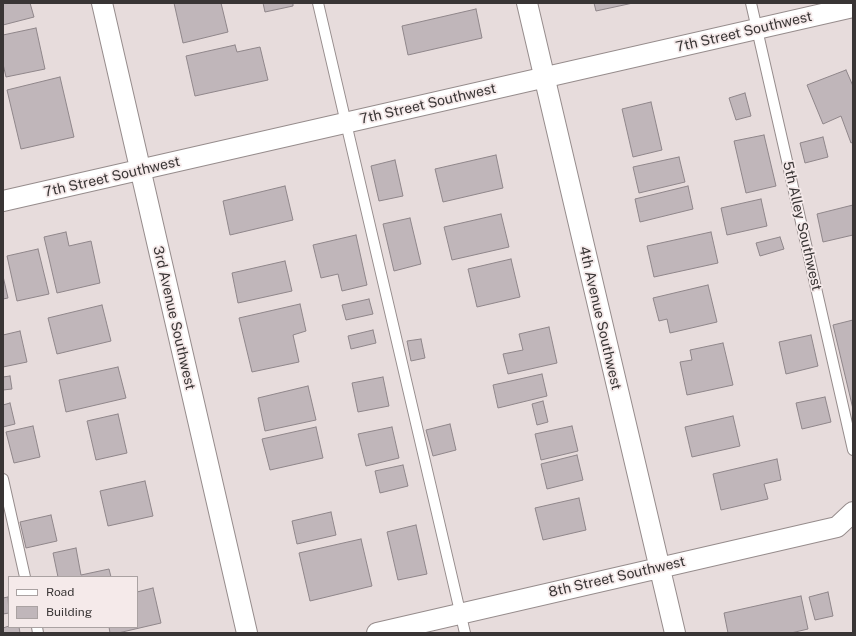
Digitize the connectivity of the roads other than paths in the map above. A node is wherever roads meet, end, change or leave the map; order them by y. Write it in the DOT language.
graph roads {
  1 [pos="102,3"];
  2 [pos="318,3"];
  3 [pos="527,3"];
  4 [pos="751,3"];
  5 [pos="853,7"];
  6 [pos="757,29"];
  7 [pos="543,78"];
  8 [pos="347,123"];
  9 [pos="140,170"];
  10 [pos="3,201"];
  11 [pos="853,450"];
  12 [pos="3,479"];
  13 [pos="853,512"];
  14 [pos="659,568"];
  15 [pos="25,576"];
  16 [pos="461,614"];
  17 [pos="247,633"];
  18 [pos="377,633"];
  19 [pos="465,633"];
  20 [pos="675,633"];
  1 -- 9 [label="street, 3rd Avenue Southwest"];
  2 -- 8 [label="lane"];
  3 -- 7 [label="street, 4th Avenue Southwest"];
  4 -- 6 [label="lane, 5th Alley Southwest"];
  5 -- 6 [label="street, 7th Street Southwest"];
  6 -- 7 [label="street, 7th Street Southwest"];
  6 -- 11 [label="lane, 5th Alley Southwest"];
  7 -- 8 [label="street, 7th Street Southwest"];
  7 -- 14 [label="street, 4th Avenue Southwest"];
  8 -- 9 [label="street, 7th Street Southwest"];
  8 -- 16 [label="lane"];
  9 -- 10 [label="street, 7th Street Southwest"];
  9 -- 17 [label="street, 3rd Avenue Southwest"];
  12 -- 15 [label="lane"];
  13 -- 14 [label="street, 8th Street Southwest"];
  14 -- 16 [label="street, 8th Street Southwest"];
  14 -- 20 [label="street, 4th Avenue Southwest"];
  16 -- 18 [label="street, 8th Street Southwest"];
  16 -- 19 [label="lane"];
}
